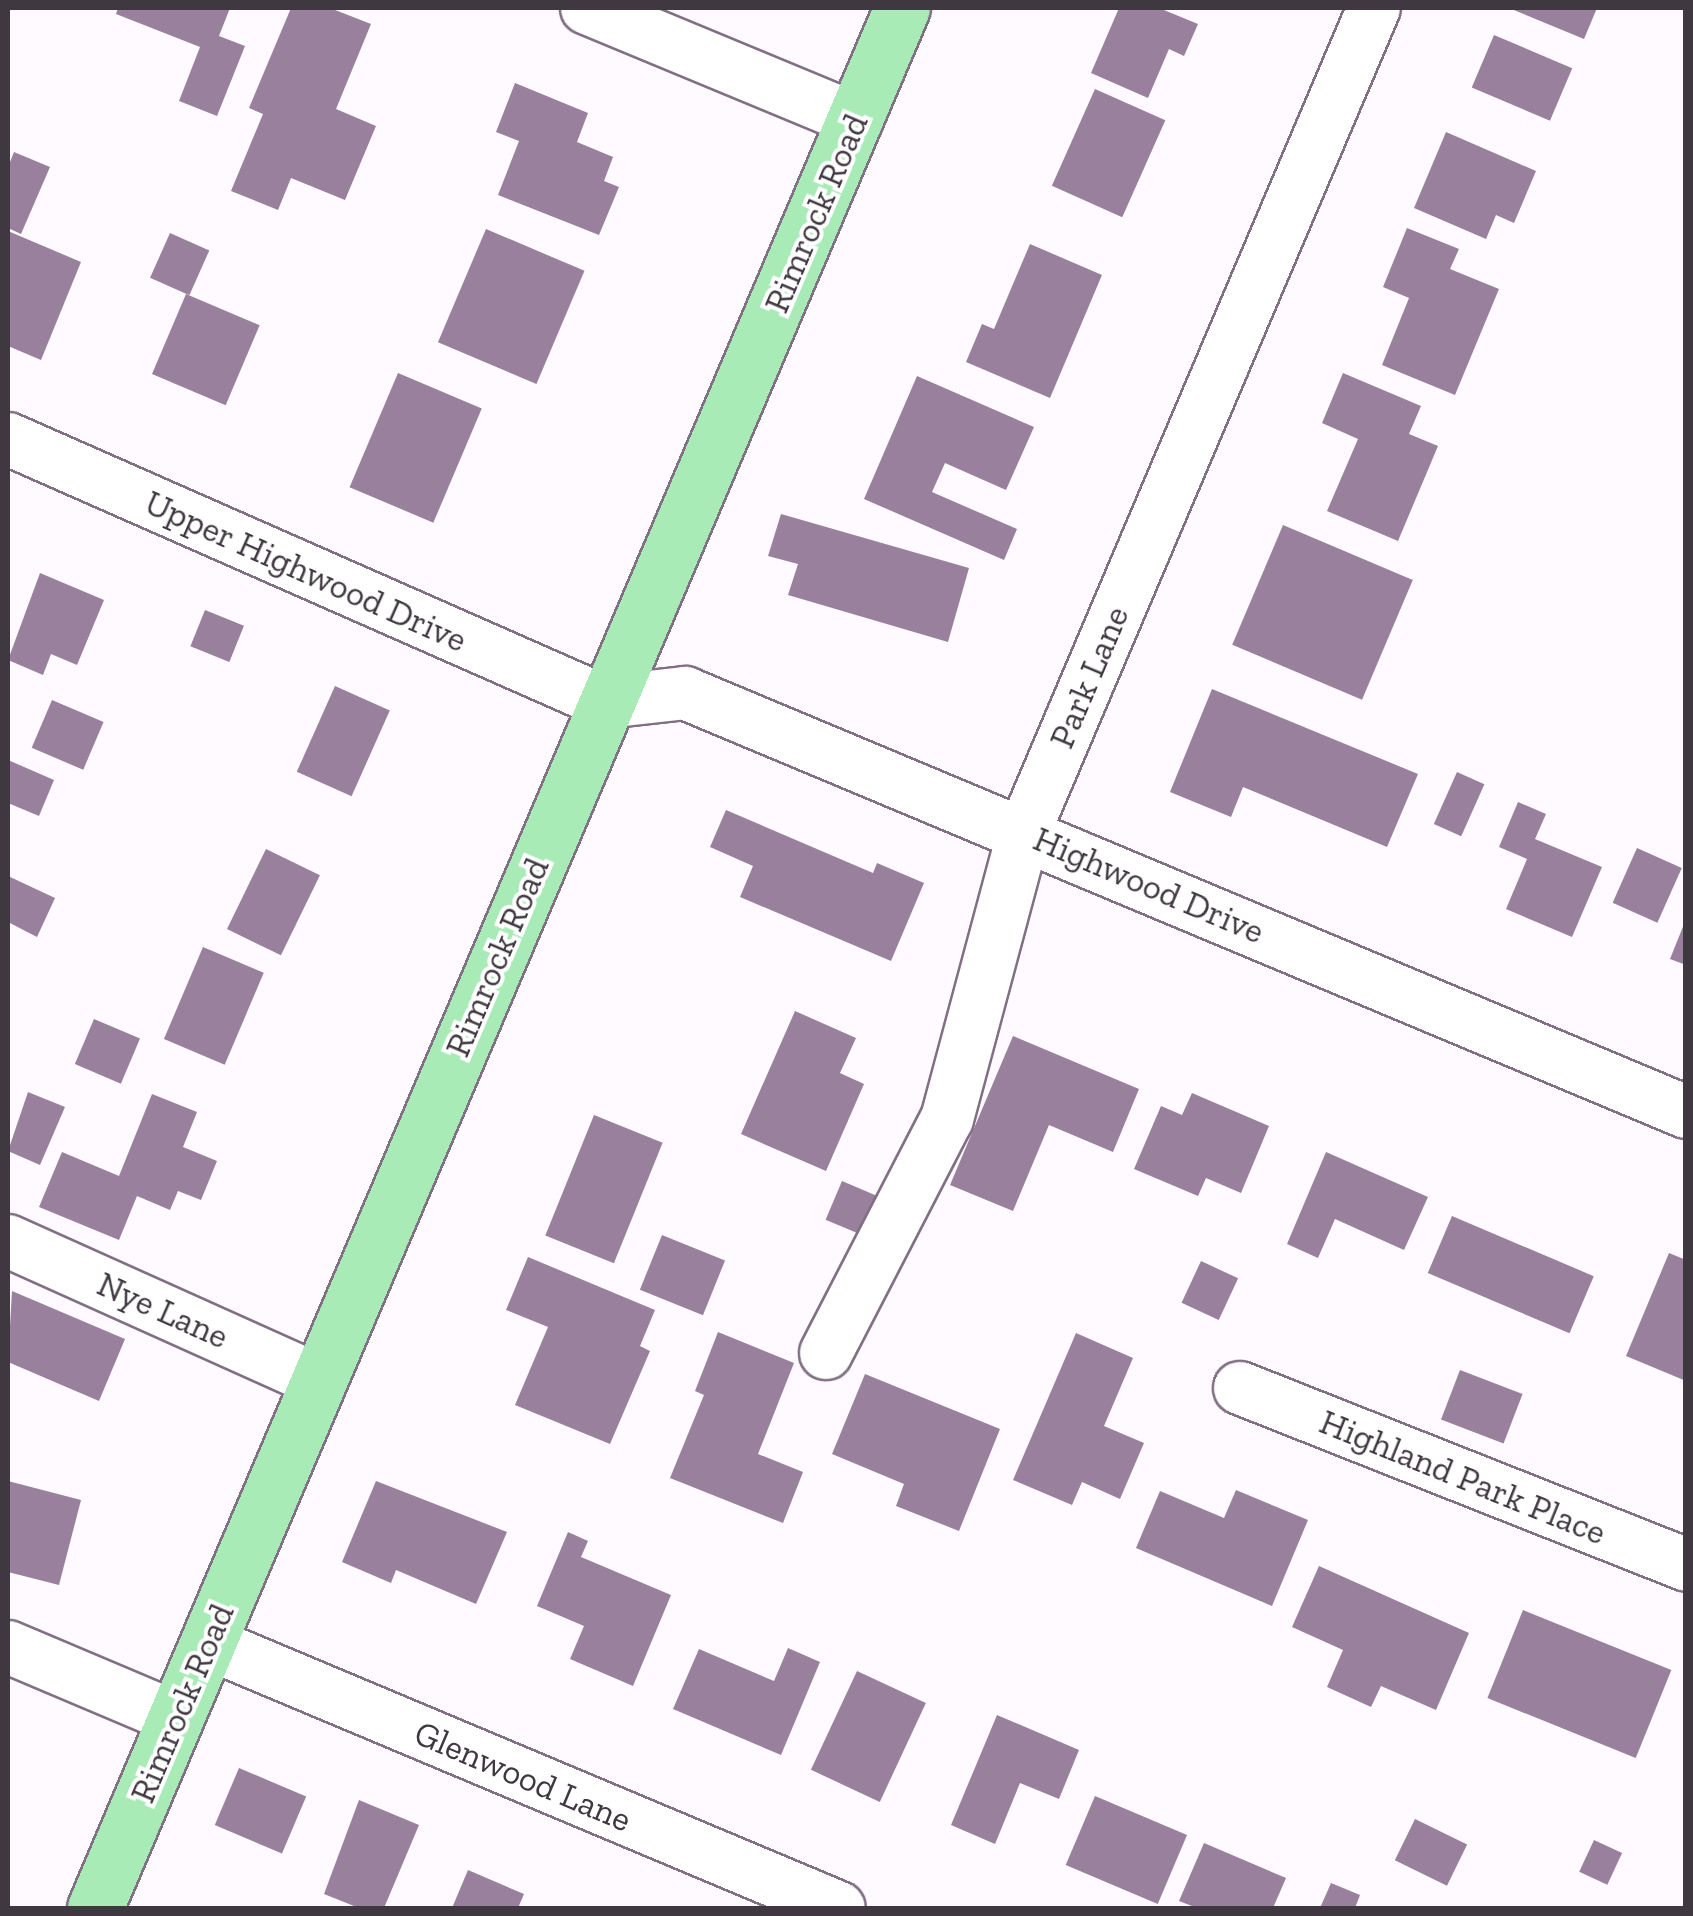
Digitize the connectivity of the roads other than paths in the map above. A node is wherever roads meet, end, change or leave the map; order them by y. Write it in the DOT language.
graph roads {
  1 [pos="587,8"];
  2 [pos="902,8"];
  3 [pos="1374,8"];
  4 [pos="856,120"];
  5 [pos="8,439"];
  6 [pos="605,702"];
  7 [pos="1024,832"];
  8 [pos="1686,1112"];
  9 [pos="8,1241"];
  10 [pos="826,1353"];
  11 [pos="318,1380"];
  12 [pos="1240,1388"];
  13 [pos="1686,1565"];
  14 [pos="208,1643"];
  15 [pos="8,1647"];
  16 [pos="176,1718"];
  17 [pos="96,1908"];
  18 [pos="839,1908"];
  1 -- 4 [label="street"];
  2 -- 4 [label="main road, Rimrock Road"];
  3 -- 7 [label="street, Park Lane"];
  4 -- 6 [label="main road, Rimrock Road"];
  5 -- 6 [label="street, Upper Highwood Drive"];
  6 -- 7 [label="street, Highwood Drive"];
  6 -- 11 [label="main road, Rimrock Road"];
  7 -- 8 [label="street, Highwood Drive"];
  7 -- 10 [label="street, Park Lane"];
  9 -- 11 [label="street, Nye Lane"];
  11 -- 14 [label="main road, Rimrock Road"];
  12 -- 13 [label="street, Highland Park Place"];
  14 -- 16 [label="main road, Rimrock Road"];
  14 -- 18 [label="street, Glenwood Lane"];
  15 -- 16 [label="street"];
  16 -- 17 [label="main road, Rimrock Road"];
}
